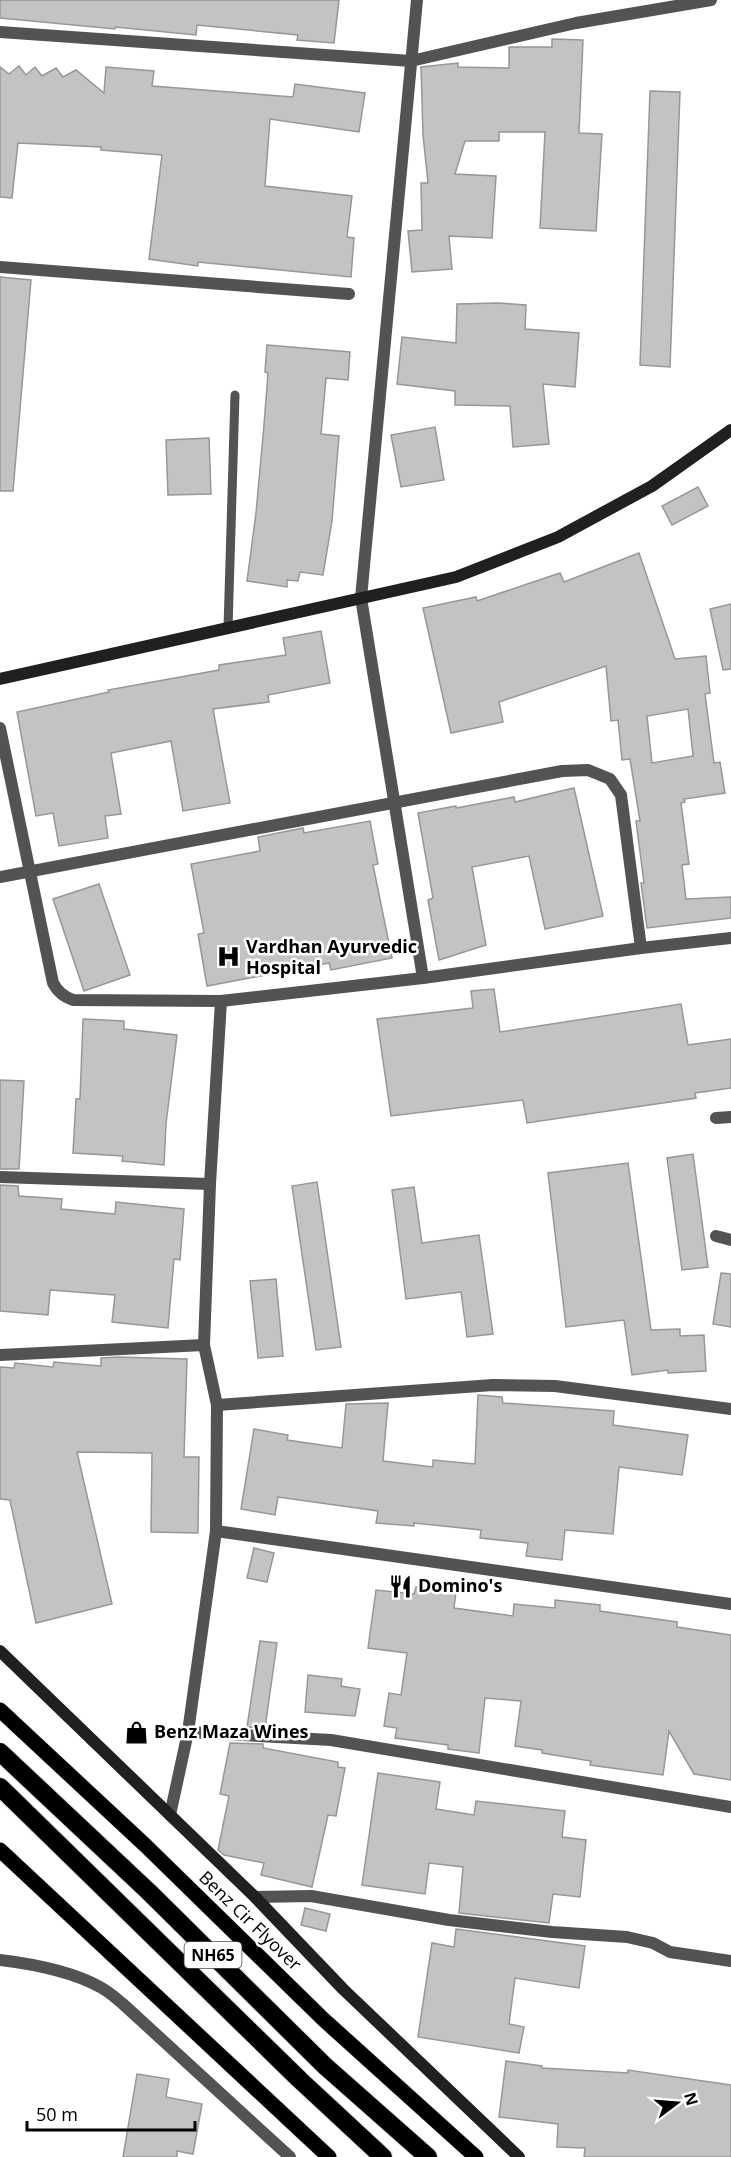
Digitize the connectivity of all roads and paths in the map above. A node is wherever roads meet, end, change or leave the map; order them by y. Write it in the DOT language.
graph roads {
  1 [pos="417,0"];
  2 [pos="711,0"];
  3 [pos="0,32"];
  4 [pos="411,61"];
  5 [pos="0,267"];
  6 [pos="349,294"];
  7 [pos="235,395"];
  8 [pos="731,425"];
  9 [pos="731,430"];
  10 [pos="361,598"];
  11 [pos="228,628"];
  12 [pos="0,679"];
  13 [pos="0,728"];
  14 [pos="395,804"];
  15 [pos="30,871"];
  16 [pos="0,877"];
  17 [pos="731,938"];
  18 [pos="641,948"];
  19 [pos="423,978"];
  20 [pos="220,1001"];
  21 [pos="731,1117"];
  22 [pos="716,1118"];
  23 [pos="0,1177"];
  24 [pos="210,1184"];
  25 [pos="716,1236"];
  26 [pos="731,1240"];
  27 [pos="204,1345"];
  28 [pos="0,1355"];
  29 [pos="216,1405"];
  30 [pos="731,1409"];
  31 [pos="216,1531"];
  32 [pos="731,1604"];
  33 [pos="0,1651"];
  34 [pos="0,1710"];
  35 [pos="188,1732"];
  36 [pos="0,1752"];
  37 [pos="0,1788"];
  38 [pos="731,1807"];
  39 [pos="170,1815"];
  40 [pos="0,1850"];
  41 [pos="255,1897"];
  42 [pos="0,1960"];
  43 [pos="731,1961"];
  44 [pos="381,2156"];
  45 [pos="290,2157"];
  46 [pos="329,2157"];
  47 [pos="428,2157"];
  48 [pos="476,2157"];
  49 [pos="519,2157"];
  1 -- 4 [label="street"];
  2 -- 4 [label="street"];
  3 -- 4 [label="street"];
  4 -- 10 [label="street"];
  5 -- 6 [label="street"];
  7 -- 11 [label="lane"];
  8 -- 9 [label="street"];
  9 -- 10 [label="street"];
  10 -- 11 [label="street"];
  10 -- 14 [label="street"];
  11 -- 12 [label="street"];
  13 -- 15 [label="street"];
  14 -- 15 [label="street"];
  14 -- 18 [label="street"];
  14 -- 19 [label="street"];
  15 -- 16 [label="street"];
  15 -- 20 [label="street"];
  17 -- 18 [label="street"];
  18 -- 19 [label="street"];
  19 -- 20 [label="street"];
  20 -- 24 [label="street"];
  21 -- 22 [label="street"];
  23 -- 24 [label="street"];
  24 -- 27 [label="street"];
  25 -- 26 [label="street"];
  27 -- 28 [label="street"];
  27 -- 29 [label="street"];
  29 -- 30 [label="street"];
  29 -- 31 [label="street"];
  31 -- 32 [label="street"];
  31 -- 35 [label="street"];
  33 -- 39 [label="street"];
  34 -- 48 [label="main road, Benz Cir Flyover"];
  35 -- 38 [label="street"];
  35 -- 39 [label="street"];
  36 -- 47 [label="highway, NH65"];
  37 -- 44 [label="highway, NH65"];
  39 -- 41 [label="street"];
  40 -- 46 [label="main road"];
  41 -- 43 [label="street"];
  41 -- 49 [label="street"];
  42 -- 45 [label="street"];
}
